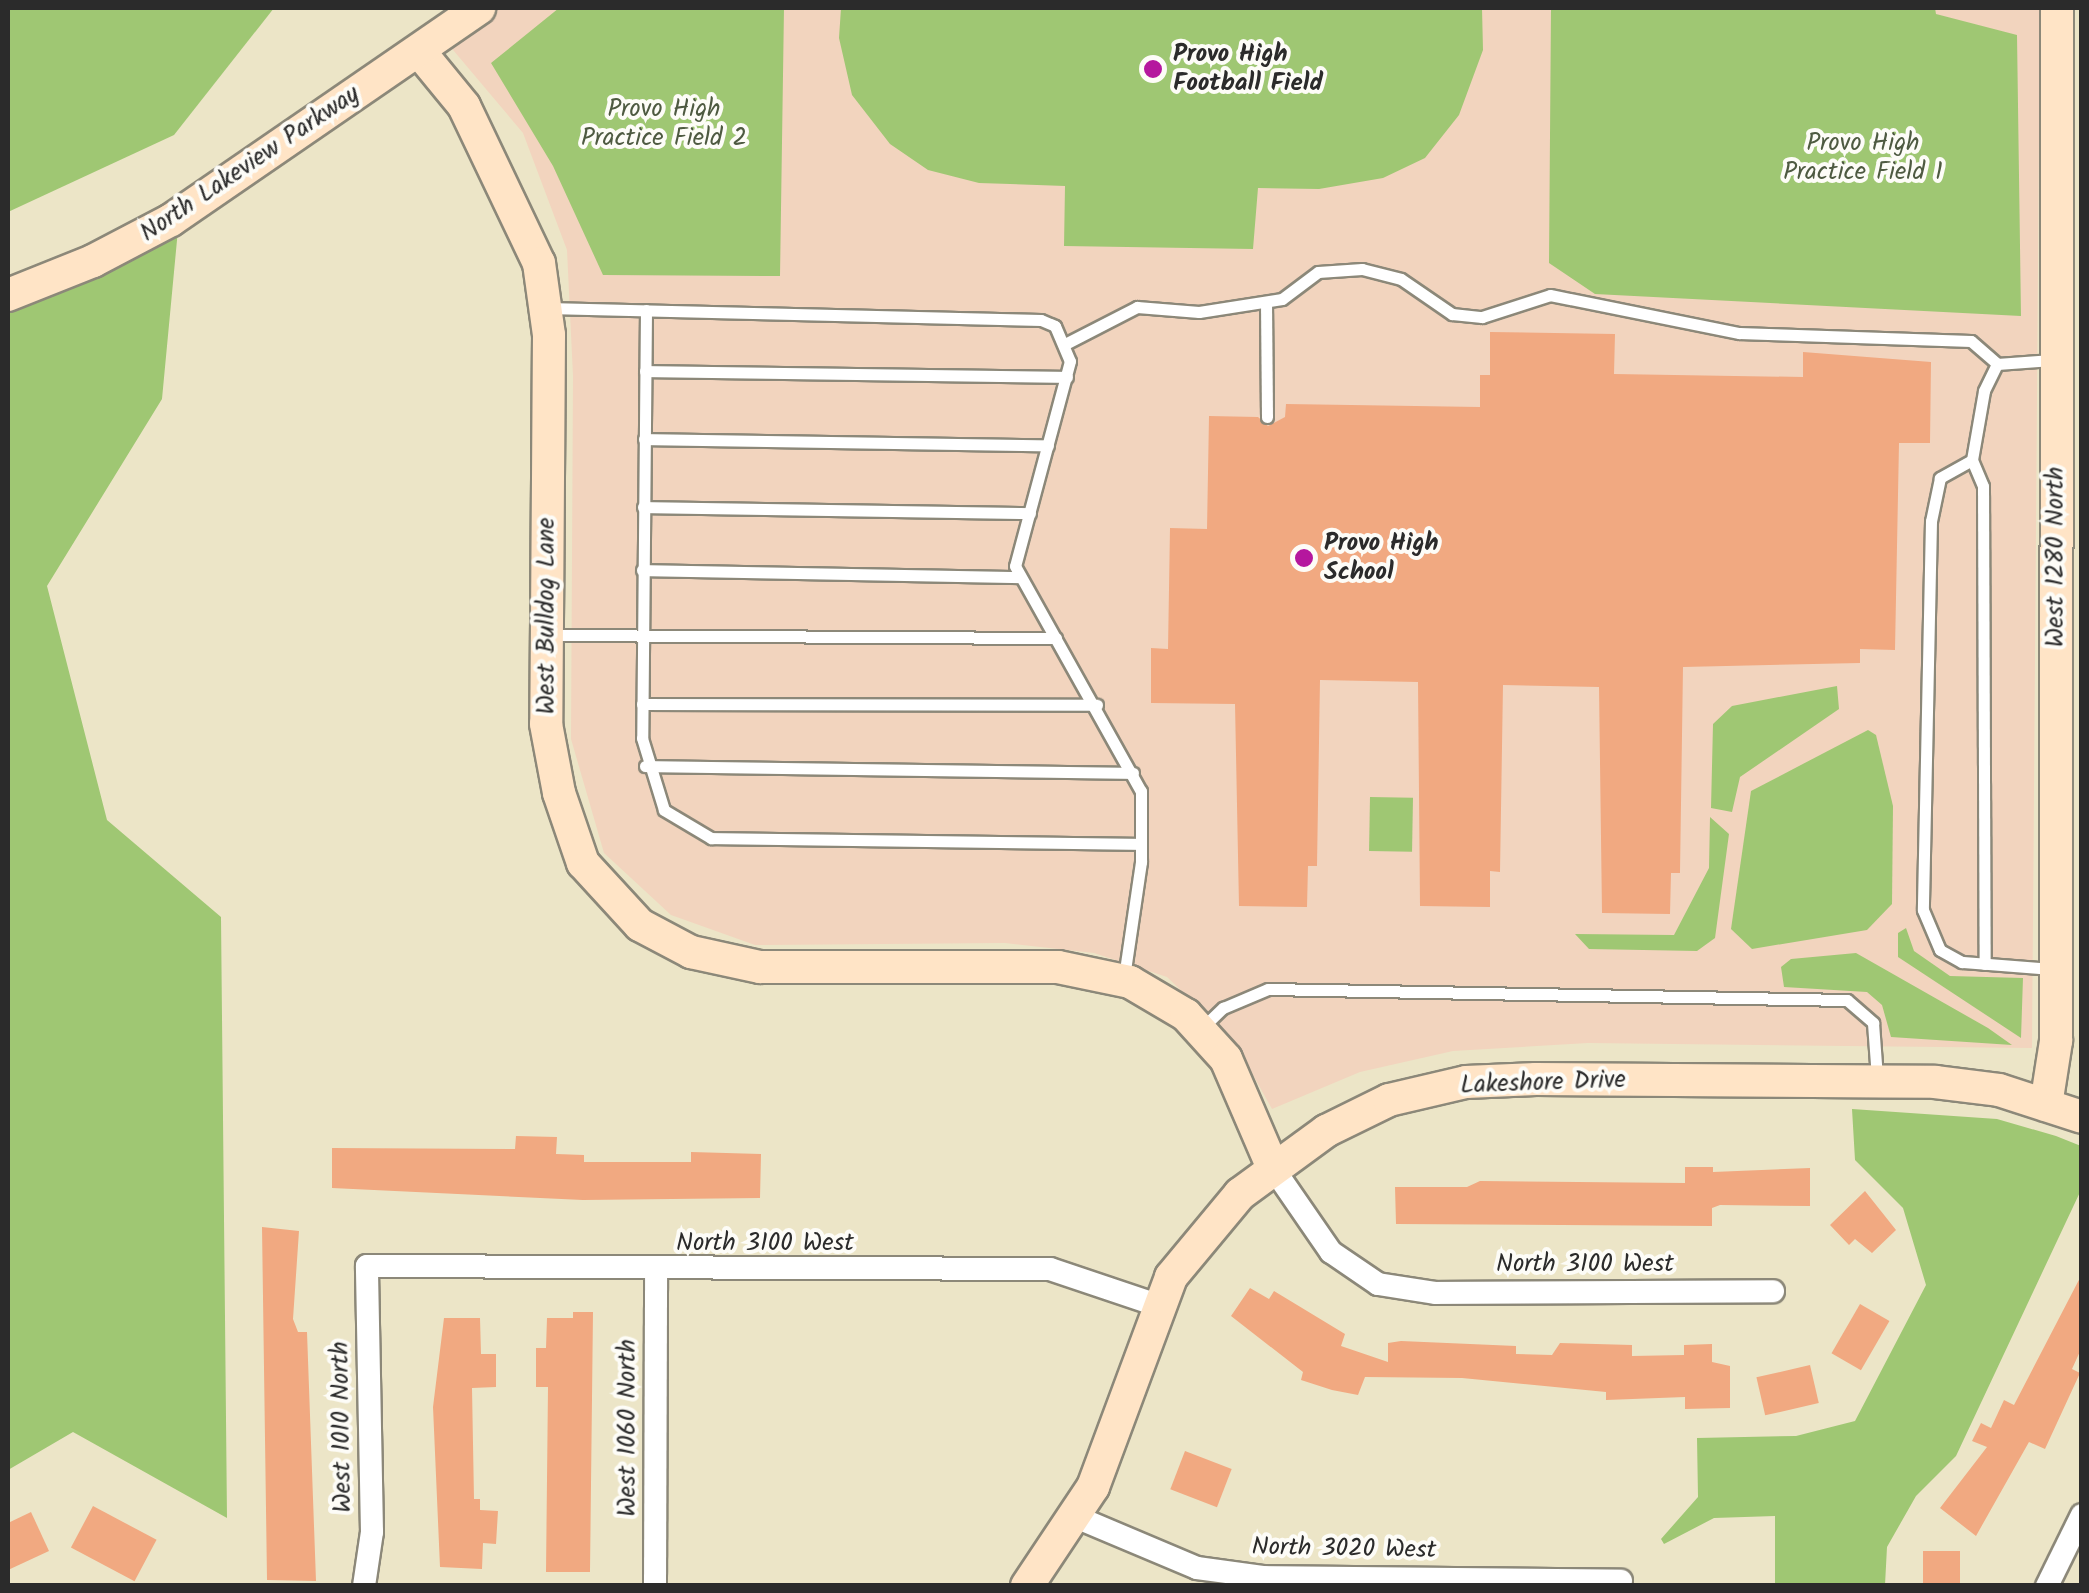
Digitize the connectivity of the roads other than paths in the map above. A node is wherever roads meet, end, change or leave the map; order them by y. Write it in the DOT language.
graph roads {
  1 [pos="480,8"];
  2 [pos="2057,8"];
  3 [pos="419,50"];
  4 [pos="2069,84"];
  5 [pos="8,295"];
  6 [pos="1266,302"];
  7 [pos="546,308"];
  8 [pos="646,310"];
  9 [pos="1067,343"];
  10 [pos="2069,360"];
  11 [pos="1996,364"];
  12 [pos="645,371"];
  13 [pos="1067,377"];
  14 [pos="1267,417"];
  15 [pos="644,439"];
  16 [pos="1048,445"];
  17 [pos="1972,460"];
  18 [pos="643,507"];
  19 [pos="1030,513"];
  20 [pos="642,570"];
  21 [pos="1019,577"];
  22 [pos="546,635"];
  23 [pos="642,636"];
  24 [pos="1056,638"];
  25 [pos="2069,644"];
  26 [pos="642,704"];
  27 [pos="1097,705"];
  28 [pos="645,766"];
  29 [pos="1132,772"];
  30 [pos="1141,844"];
  31 [pos="1985,964"];
  32 [pos="2056,969"];
  33 [pos="1123,981"];
  34 [pos="1200,1030"];
  35 [pos="1877,1081"];
  36 [pos="2046,1105"];
  37 [pos="2082,1117"];
  38 [pos="1274,1168"];
  39 [pos="367,1266"];
  40 [pos="656,1271"];
  41 [pos="1773,1291"];
  42 [pos="1157,1305"];
  43 [pos="2082,1514"];
  44 [pos="1076,1517"];
  45 [pos="1621,1580"];
  46 [pos="364,1586"];
  47 [pos="655,1586"];
  48 [pos="1027,1586"];
  49 [pos="2047,1586"];
  1 -- 3 [label="street, North Lakeview Parkway"];
  2 -- 4 [label="street, West 1280 North"];
  3 -- 5 [label="street, North Lakeview Parkway"];
  3 -- 7 [label="street, West Bulldog Lane"];
  4 -- 10 [label="street, West 1280 North"];
  6 -- 9 [label="lane"];
  6 -- 11 [label="lane"];
  6 -- 14 [label="lane"];
  7 -- 8 [label="lane"];
  7 -- 22 [label="street, West Bulldog Lane"];
  8 -- 9 [label="lane"];
  8 -- 12 [label="lane"];
  9 -- 13 [label="lane"];
  10 -- 11 [label="lane"];
  10 -- 25 [label="street, West 1280 North"];
  11 -- 17 [label="lane"];
  12 -- 13 [label="lane"];
  12 -- 15 [label="lane"];
  13 -- 16 [label="lane"];
  15 -- 16 [label="lane"];
  15 -- 18 [label="lane"];
  16 -- 19 [label="lane"];
  17 -- 31 [label="lane"];
  17 -- 31 [label="lane"];
  18 -- 19 [label="lane"];
  18 -- 20 [label="lane"];
  19 -- 21 [label="lane"];
  20 -- 21 [label="lane"];
  20 -- 23 [label="lane"];
  21 -- 24 [label="lane"];
  22 -- 23 [label="lane"];
  22 -- 33 [label="street, West Bulldog Lane"];
  23 -- 24 [label="lane"];
  23 -- 26 [label="lane"];
  24 -- 27 [label="lane"];
  25 -- 32 [label="street, West 1280 North"];
  26 -- 27 [label="lane"];
  26 -- 28 [label="lane"];
  27 -- 29 [label="lane"];
  28 -- 29 [label="lane"];
  28 -- 30 [label="lane"];
  29 -- 30 [label="lane"];
  30 -- 33 [label="lane"];
  31 -- 32 [label="lane"];
  32 -- 36 [label="street, West 1280 North"];
  33 -- 34 [label="street, West Bulldog Lane"];
  34 -- 35 [label="lane"];
  34 -- 38 [label="street, West Bulldog Lane"];
  35 -- 36 [label="street, Lakeshore Drive"];
  35 -- 38 [label="street, Lakeshore Drive"];
  36 -- 37 [label="street, Lakeshore Drive"];
  38 -- 41 [label="street, North 3100 West"];
  38 -- 42 [label="street, Lakeshore Drive"];
  39 -- 40 [label="street, North 3100 West"];
  39 -- 46 [label="street, West 1010 North"];
  40 -- 42 [label="street, North 3100 West"];
  40 -- 47 [label="street, West 1060 North"];
  42 -- 44 [label="street, Lakeshore Drive"];
  43 -- 49 [label="street"];
  44 -- 45 [label="street, North 3020 West"];
  44 -- 48 [label="street, Lakeshore Drive"];
}
